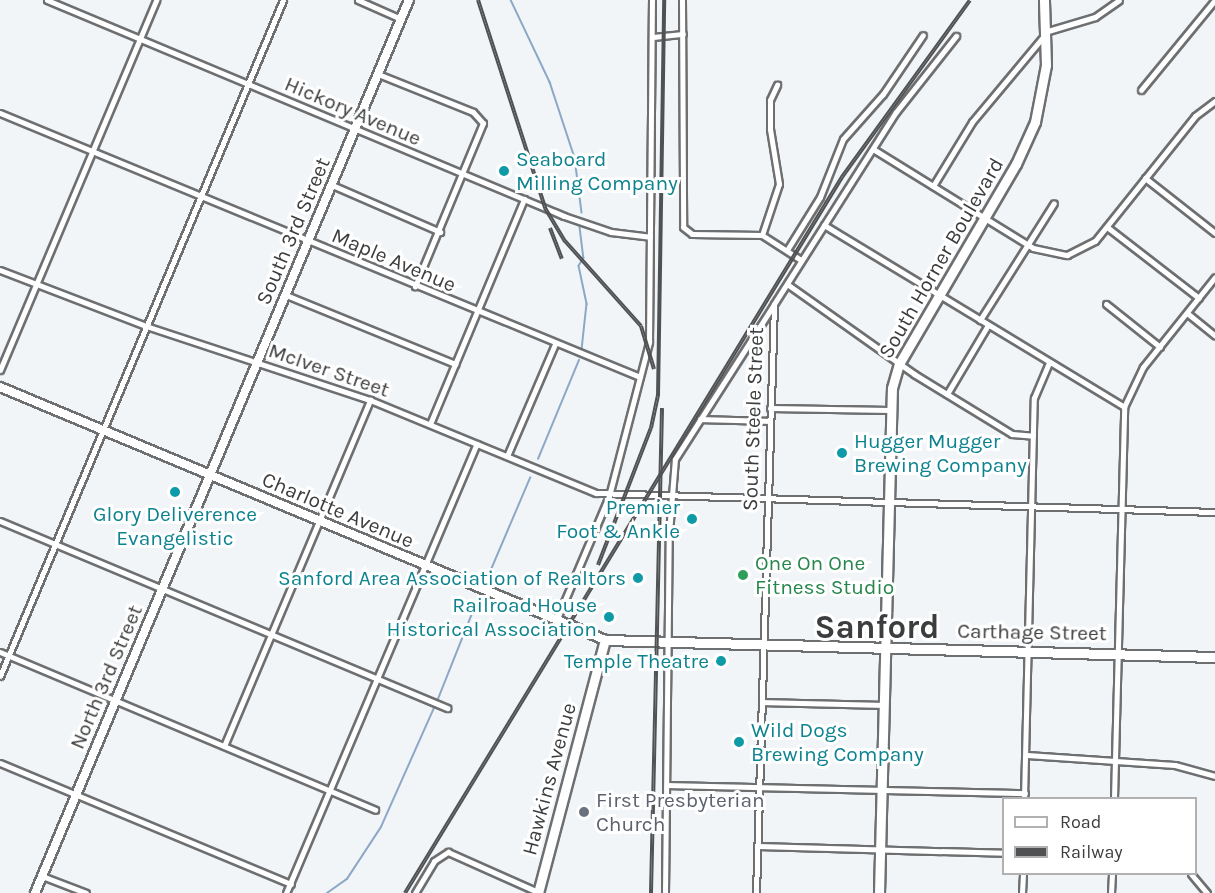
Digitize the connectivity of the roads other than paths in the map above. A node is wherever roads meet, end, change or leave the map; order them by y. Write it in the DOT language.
graph roads {
  1 [pos="47,0"];
  2 [pos="156,0"];
  3 [pos="283,0"];
  4 [pos="358,0"];
  5 [pos="409,0"];
  6 [pos="652,0"];
  7 [pos="682,0"];
  8 [pos="1044,0"];
  9 [pos="1119,0"];
  10 [pos="1215,0"];
  11 [pos="401,19"];
  12 [pos="1048,32"];
  13 [pos="682,34"];
  14 [pos="923,35"];
  15 [pos="956,36"];
  16 [pos="653,37"];
  17 [pos="140,39"];
  18 [pos="378,74"];
  19 [pos="247,84"];
  20 [pos="777,85"];
  21 [pos="1141,90"];
  22 [pos="1215,101"];
  23 [pos="0,113"];
  24 [pos="355,130"];
  25 [pos="873,149"];
  26 [pos="92,152"];
  27 [pos="464,175"];
  28 [pos="1146,178"];
  29 [pos="332,185"];
  30 [pos="933,186"];
  31 [pos="201,198"];
  32 [pos="524,200"];
  33 [pos="1054,203"];
  34 [pos="984,218"];
  35 [pos="824,225"];
  36 [pos="1107,227"];
  37 [pos="440,232"];
  38 [pos="1215,233"];
  39 [pos="762,235"];
  40 [pos="650,237"];
  41 [pos="308,242"];
  42 [pos="1028,244"];
  43 [pos="787,250"];
  44 [pos="801,260"];
  45 [pos="0,270"];
  46 [pos="1215,277"];
  47 [pos="786,284"];
  48 [pos="37,285"];
  49 [pos="416,286"];
  50 [pos="286,295"];
  51 [pos="939,295"];
  52 [pos="1198,298"];
  53 [pos="774,304"];
  54 [pos="1106,304"];
  55 [pos="477,312"];
  56 [pos="1186,313"];
  57 [pos="980,320"];
  58 [pos="988,325"];
  59 [pos="146,326"];
  60 [pos="1215,336"];
  61 [pos="555,344"];
  62 [pos="1160,347"];
  63 [pos="257,363"];
  64 [pos="1049,363"];
  65 [pos="455,364"];
  66 [pos="899,364"];
  67 [pos="0,370"];
  68 [pos="641,374"];
  69 [pos="0,387"];
  70 [pos="947,394"];
  71 [pos="370,400"];
  72 [pos="1124,407"];
  73 [pos="770,408"];
  74 [pos="890,411"];
  75 [pos="700,419"];
  76 [pos="770,421"];
  77 [pos="430,424"];
  78 [pos="103,431"];
  79 [pos="1032,436"];
  80 [pos="477,444"];
  81 [pos="507,456"];
  82 [pos="210,476"];
  83 [pos="609,496"];
  84 [pos="670,498"];
  85 [pos="768,501"];
  86 [pos="887,504"];
  87 [pos="1032,507"];
  88 [pos="1122,510"];
  89 [pos="1215,512"];
  90 [pos="0,521"];
  91 [pos="319,521"];
  92 [pos="55,544"];
  93 [pos="427,566"];
  94 [pos="163,589"];
  95 [pos="556,622"];
  96 [pos="272,634"];
  97 [pos="605,640"];
  98 [pos="668,640"];
  99 [pos="764,643"];
  100 [pos="884,647"];
  101 [pos="1029,650"];
  102 [pos="0,652"];
  103 [pos="1118,653"];
  104 [pos="9,656"];
  105 [pos="1215,657"];
  106 [pos="0,676"];
  107 [pos="381,678"];
  108 [pos="116,700"];
  109 [pos="762,702"];
  110 [pos="884,705"];
  111 [pos="448,708"];
  112 [pos="224,746"];
  113 [pos="1026,755"];
  114 [pos="1115,762"];
  115 [pos="0,763"];
  116 [pos="1215,776"];
  117 [pos="668,785"];
  118 [pos="760,787"];
  119 [pos="882,791"];
  120 [pos="332,792"];
  121 [pos="75,794"];
  122 [pos="1024,796"];
  123 [pos="1114,797"];
  124 [pos="375,810"];
  125 [pos="758,846"];
  126 [pos="880,850"];
  127 [pos="1002,854"];
  128 [pos="1023,875"];
  129 [pos="1112,875"];
  130 [pos="1193,875"];
  131 [pos="42,876"];
  132 [pos="291,884"];
  133 [pos="34,893"];
  134 [pos="86,893"];
  135 [pos="286,893"];
  136 [pos="415,893"];
  137 [pos="539,893"];
  138 [pos="664,893"];
  139 [pos="756,893"];
  140 [pos="879,893"];
  141 [pos="1022,893"];
  142 [pos="1111,893"];
  143 [pos="1207,893"];
  1 -- 17 [label="street, Hickory Avenue"];
  2 -- 17 [label="street"];
  3 -- 19 [label="street"];
  4 -- 11 [label="street"];
  5 -- 11 [label="street, South 3rd Street"];
  6 -- 16 [label="street"];
  7 -- 13 [label="street"];
  8 -- 12 [label="main road, South Horner Boulevard"];
  9 -- 12 [label="street"];
  10 -- 21 [label="street"];
  11 -- 18 [label="street, South 3rd Street"];
  12 -- 30 [label="street"];
  12 -- 34 [label="main road, South Horner Boulevard"];
  13 -- 16 [label="street"];
  13 -- 39 [label="street"];
  14 -- 43 [label="street"];
  15 -- 25 [label="street, South Steele Street"];
  16 -- 40 [label="street"];
  17 -- 19 [label="street, Hickory Avenue"];
  17 -- 26 [label="street"];
  18 -- 24 [label="street, South 3rd Street"];
  18 -- 27 [label="street"];
  19 -- 24 [label="street, Hickory Avenue"];
  19 -- 31 [label="street"];
  20 -- 39 [label="street"];
  22 -- 28 [label="street"];
  23 -- 26 [label="street, Maple Avenue"];
  24 -- 27 [label="street, Hickory Avenue"];
  24 -- 29 [label="street, South 3rd Street"];
  25 -- 30 [label="street"];
  25 -- 35 [label="street, South Steele Street"];
  26 -- 31 [label="street, Maple Avenue"];
  26 -- 48 [label="street"];
  27 -- 32 [label="street, Hickory Avenue"];
  27 -- 37 [label="street"];
  28 -- 36 [label="street"];
  28 -- 38 [label="street"];
  29 -- 37 [label="street"];
  29 -- 41 [label="street, South 3rd Street"];
  30 -- 34 [label="street"];
  31 -- 41 [label="street, Maple Avenue"];
  31 -- 59 [label="street"];
  32 -- 40 [label="street, Hickory Avenue"];
  32 -- 55 [label="street"];
  33 -- 42 [label="street"];
  34 -- 42 [label="street"];
  34 -- 51 [label="main road, South Horner Boulevard"];
  35 -- 44 [label="street, South Steele Street"];
  35 -- 51 [label="street"];
  36 -- 42 [label="street"];
  36 -- 52 [label="street"];
  37 -- 49 [label="street"];
  39 -- 43 [label="street"];
  40 -- 68 [label="street"];
  41 -- 49 [label="street, Maple Avenue"];
  41 -- 50 [label="street, South 3rd Street"];
  42 -- 57 [label="street"];
  43 -- 44 [label="street"];
  44 -- 47 [label="street, South Steele Street"];
  45 -- 48 [label="street, McIver Street"];
  46 -- 52 [label="street"];
  47 -- 53 [label="street, South Steele Street"];
  47 -- 66 [label="street"];
  48 -- 59 [label="street, McIver Street"];
  48 -- 67 [label="street"];
  49 -- 55 [label="street, Maple Avenue"];
  50 -- 63 [label="street, South 3rd Street"];
  50 -- 65 [label="street"];
  51 -- 57 [label="street"];
  51 -- 66 [label="main road, South Horner Boulevard"];
  52 -- 56 [label="street"];
  53 -- 73 [label="street, South Steele Street"];
  53 -- 75 [label="street"];
  54 -- 62 [label="street"];
  55 -- 61 [label="street, Maple Avenue"];
  55 -- 65 [label="street"];
  56 -- 60 [label="street"];
  56 -- 62 [label="street"];
  57 -- 58 [label="street"];
  58 -- 64 [label="street"];
  58 -- 70 [label="street"];
  59 -- 63 [label="street, McIver Street"];
  59 -- 78 [label="street"];
  61 -- 68 [label="street, Maple Avenue"];
  61 -- 81 [label="street"];
  62 -- 72 [label="street"];
  63 -- 71 [label="street, McIver Street"];
  63 -- 82 [label="street, South 3rd Street"];
  64 -- 72 [label="street"];
  64 -- 79 [label="street"];
  65 -- 77 [label="street"];
  66 -- 70 [label="street"];
  66 -- 74 [label="main road, South Horner Boulevard"];
  68 -- 83 [label="street"];
  69 -- 78 [label="street, Charlotte Avenue"];
  70 -- 79 [label="street"];
  71 -- 77 [label="street, McIver Street"];
  71 -- 91 [label="street"];
  72 -- 88 [label="street"];
  73 -- 74 [label="street"];
  73 -- 76 [label="street, South Steele Street"];
  74 -- 86 [label="main road, South Horner Boulevard"];
  75 -- 76 [label="street"];
  75 -- 84 [label="street"];
  76 -- 85 [label="street, South Steele Street"];
  77 -- 80 [label="street, McIver Street"];
  78 -- 82 [label="street, Charlotte Avenue"];
  78 -- 92 [label="street"];
  79 -- 87 [label="street"];
  80 -- 81 [label="street, McIver Street"];
  80 -- 93 [label="street"];
  81 -- 83 [label="street, McIver Street"];
  82 -- 91 [label="street, Charlotte Avenue"];
  82 -- 94 [label="street, North 3rd Street"];
  83 -- 84 [label="street, McIver Street"];
  83 -- 95 [label="street"];
  84 -- 85 [label="street, McIver Street"];
  84 -- 98 [label="street"];
  85 -- 86 [label="street, McIver Street"];
  85 -- 99 [label="street, South Steele Street"];
  86 -- 87 [label="street, McIver Street"];
  86 -- 100 [label="main road, South Horner Boulevard"];
  87 -- 88 [label="street, McIver Street"];
  87 -- 101 [label="street"];
  88 -- 89 [label="street, McIver Street"];
  88 -- 103 [label="street"];
  90 -- 92 [label="street"];
  91 -- 93 [label="street, Charlotte Avenue"];
  91 -- 96 [label="street"];
  92 -- 94 [label="street"];
  92 -- 104 [label="street"];
  93 -- 95 [label="street, Charlotte Avenue"];
  93 -- 107 [label="street"];
  94 -- 96 [label="street"];
  94 -- 108 [label="street, North 3rd Street"];
  95 -- 97 [label="street, Charlotte Avenue"];
  96 -- 107 [label="street"];
  96 -- 112 [label="street"];
  97 -- 98 [label="main road, Charlotte Avenue"];
  97 -- 137 [label="main road, Hawkins Avenue"];
  98 -- 99 [label="main road, Carthage Street"];
  98 -- 117 [label="street"];
  99 -- 100 [label="main road, Carthage Street"];
  99 -- 109 [label="street, South Steele Street"];
  100 -- 101 [label="main road, Carthage Street"];
  100 -- 110 [label="main road, South Horner Boulevard"];
  101 -- 103 [label="main road, Carthage Street"];
  101 -- 113 [label="street"];
  102 -- 104 [label="street"];
  103 -- 105 [label="main road, Carthage Street"];
  103 -- 114 [label="street"];
  104 -- 106 [label="street"];
  104 -- 108 [label="street"];
  107 -- 111 [label="street"];
  107 -- 120 [label="street"];
  108 -- 112 [label="street"];
  108 -- 121 [label="street, North 3rd Street"];
  109 -- 110 [label="street"];
  109 -- 118 [label="street, South Steele Street"];
  110 -- 119 [label="main road, South Horner Boulevard"];
  112 -- 120 [label="street"];
  113 -- 114 [label="street"];
  113 -- 122 [label="street"];
  114 -- 116 [label="street"];
  114 -- 123 [label="street"];
  115 -- 121 [label="street"];
  117 -- 118 [label="street"];
  117 -- 138 [label="street"];
  118 -- 119 [label="street"];
  118 -- 125 [label="street, South Steele Street"];
  119 -- 122 [label="street"];
  119 -- 126 [label="main road, South Horner Boulevard"];
  120 -- 124 [label="street"];
  120 -- 132 [label="street"];
  121 -- 131 [label="street, North 3rd Street"];
  121 -- 132 [label="street"];
  125 -- 126 [label="street"];
  125 -- 139 [label="street, South Steele Street"];
  126 -- 127 [label="street"];
  126 -- 140 [label="main road, South Horner Boulevard"];
  128 -- 141 [label="street"];
  129 -- 142 [label="street"];
  130 -- 143 [label="street"];
  131 -- 133 [label="street, North 3rd Street"];
  131 -- 134 [label="street"];
  132 -- 135 [label="street"];
  136 -- 137 [label="street"];
}
